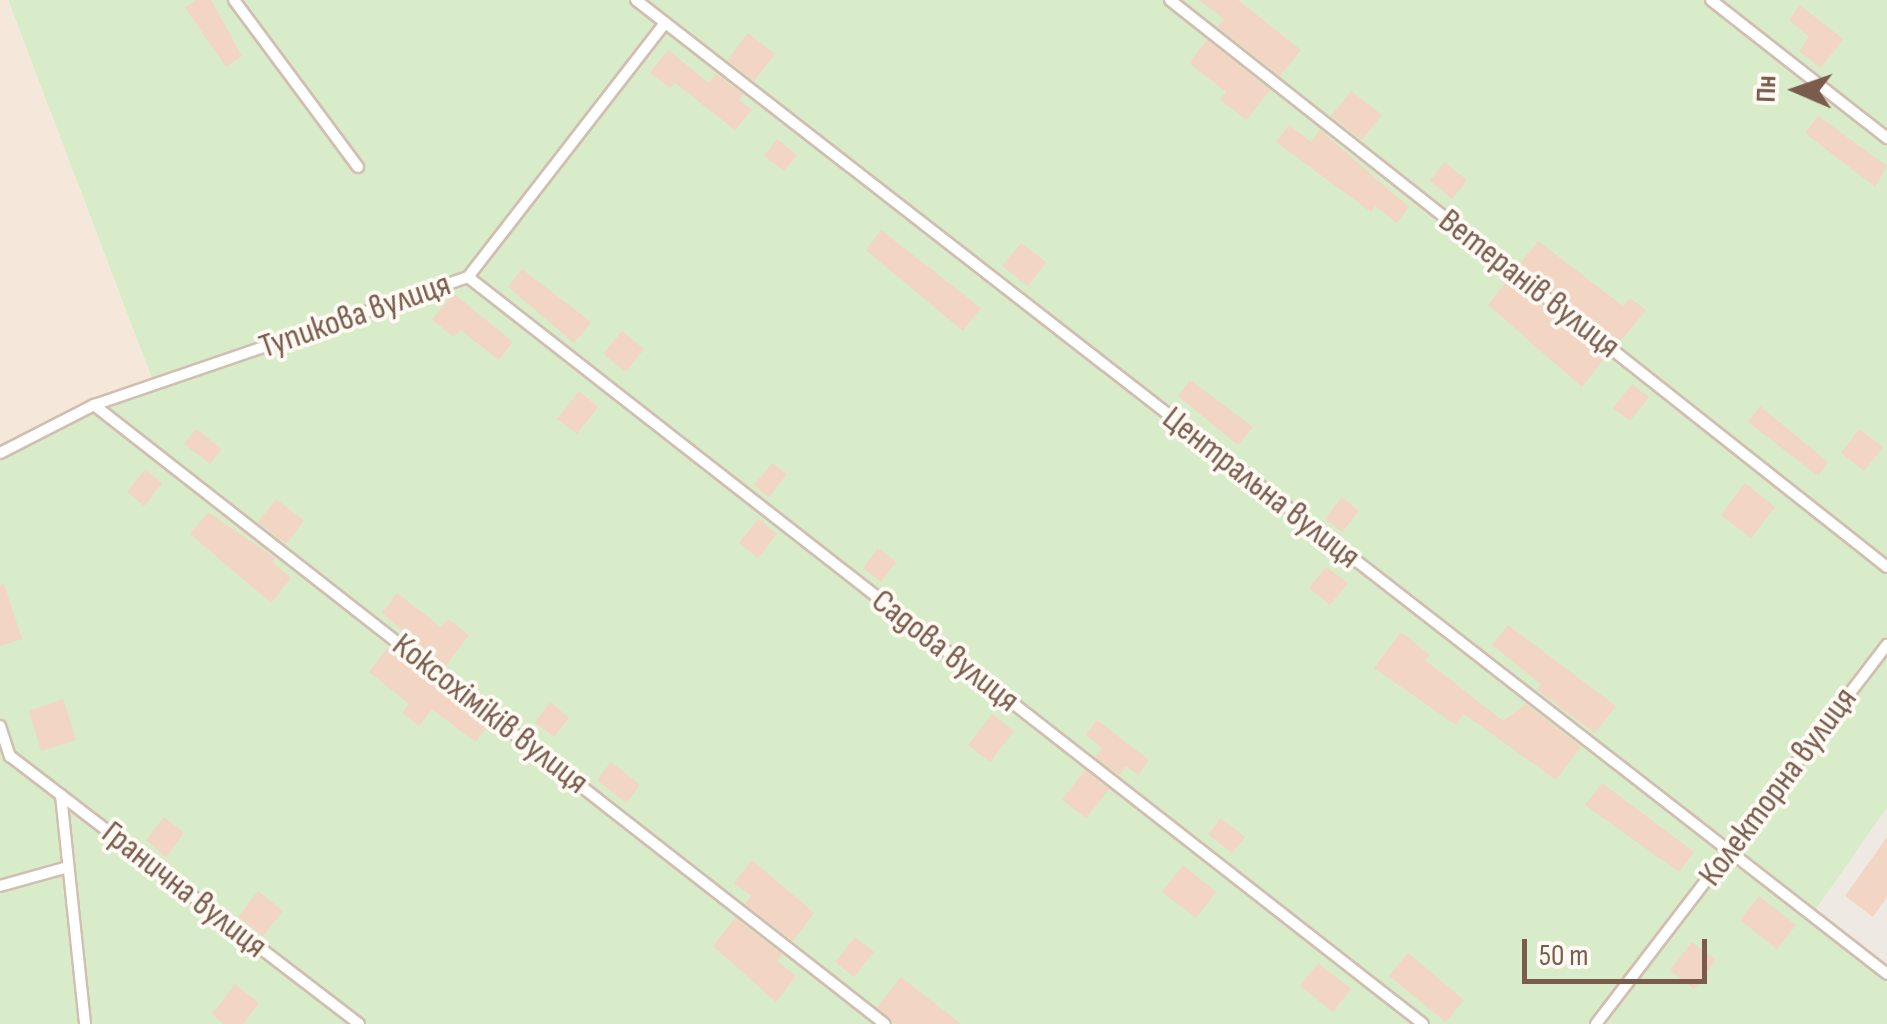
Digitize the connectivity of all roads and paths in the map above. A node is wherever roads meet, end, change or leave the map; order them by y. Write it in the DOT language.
graph roads {
  1 [pos="234,0"];
  2 [pos="636,0"];
  3 [pos="1170,0"];
  4 [pos="1710,0"];
  5 [pos="666,23"];
  6 [pos="1887,138"];
  7 [pos="358,166"];
  8 [pos="468,277"];
  9 [pos="94,405"];
  10 [pos="0,452"];
  11 [pos="1887,567"];
  12 [pos="1887,644"];
  13 [pos="0,726"];
  14 [pos="61,795"];
  15 [pos="1728,852"];
  16 [pos="68,867"];
  17 [pos="0,886"];
  18 [pos="1887,974"];
  19 [pos="84,1024"];
  20 [pos="358,1024"];
  21 [pos="886,1024"];
  22 [pos="1423,1024"];
  23 [pos="1596,1024"];
  1 -- 7 [label="lane"];
  2 -- 5 [label="lane, Центральна вулиця"];
  3 -- 11 [label="lane, Ветеранів вулиця"];
  4 -- 6 [label="lane"];
  5 -- 8 [label="lane, Тупикова вулиця"];
  5 -- 15 [label="lane, Центральна вулиця"];
  8 -- 9 [label="lane, Тупикова вулиця"];
  8 -- 22 [label="lane, Садова вулиця"];
  9 -- 10 [label="lane, Тупикова вулиця"];
  9 -- 21 [label="lane, Коксохіміків вулиця"];
  12 -- 15 [label="lane, Колекторна вулиця"];
  13 -- 14 [label="lane, Гранична вулиця"];
  14 -- 16 [label="lane"];
  14 -- 20 [label="lane, Гранична вулиця"];
  15 -- 18 [label="lane, Центральна вулиця"];
  15 -- 23 [label="lane, Колекторна вулиця"];
  16 -- 17 [label="lane"];
  16 -- 19 [label="lane"];
}
